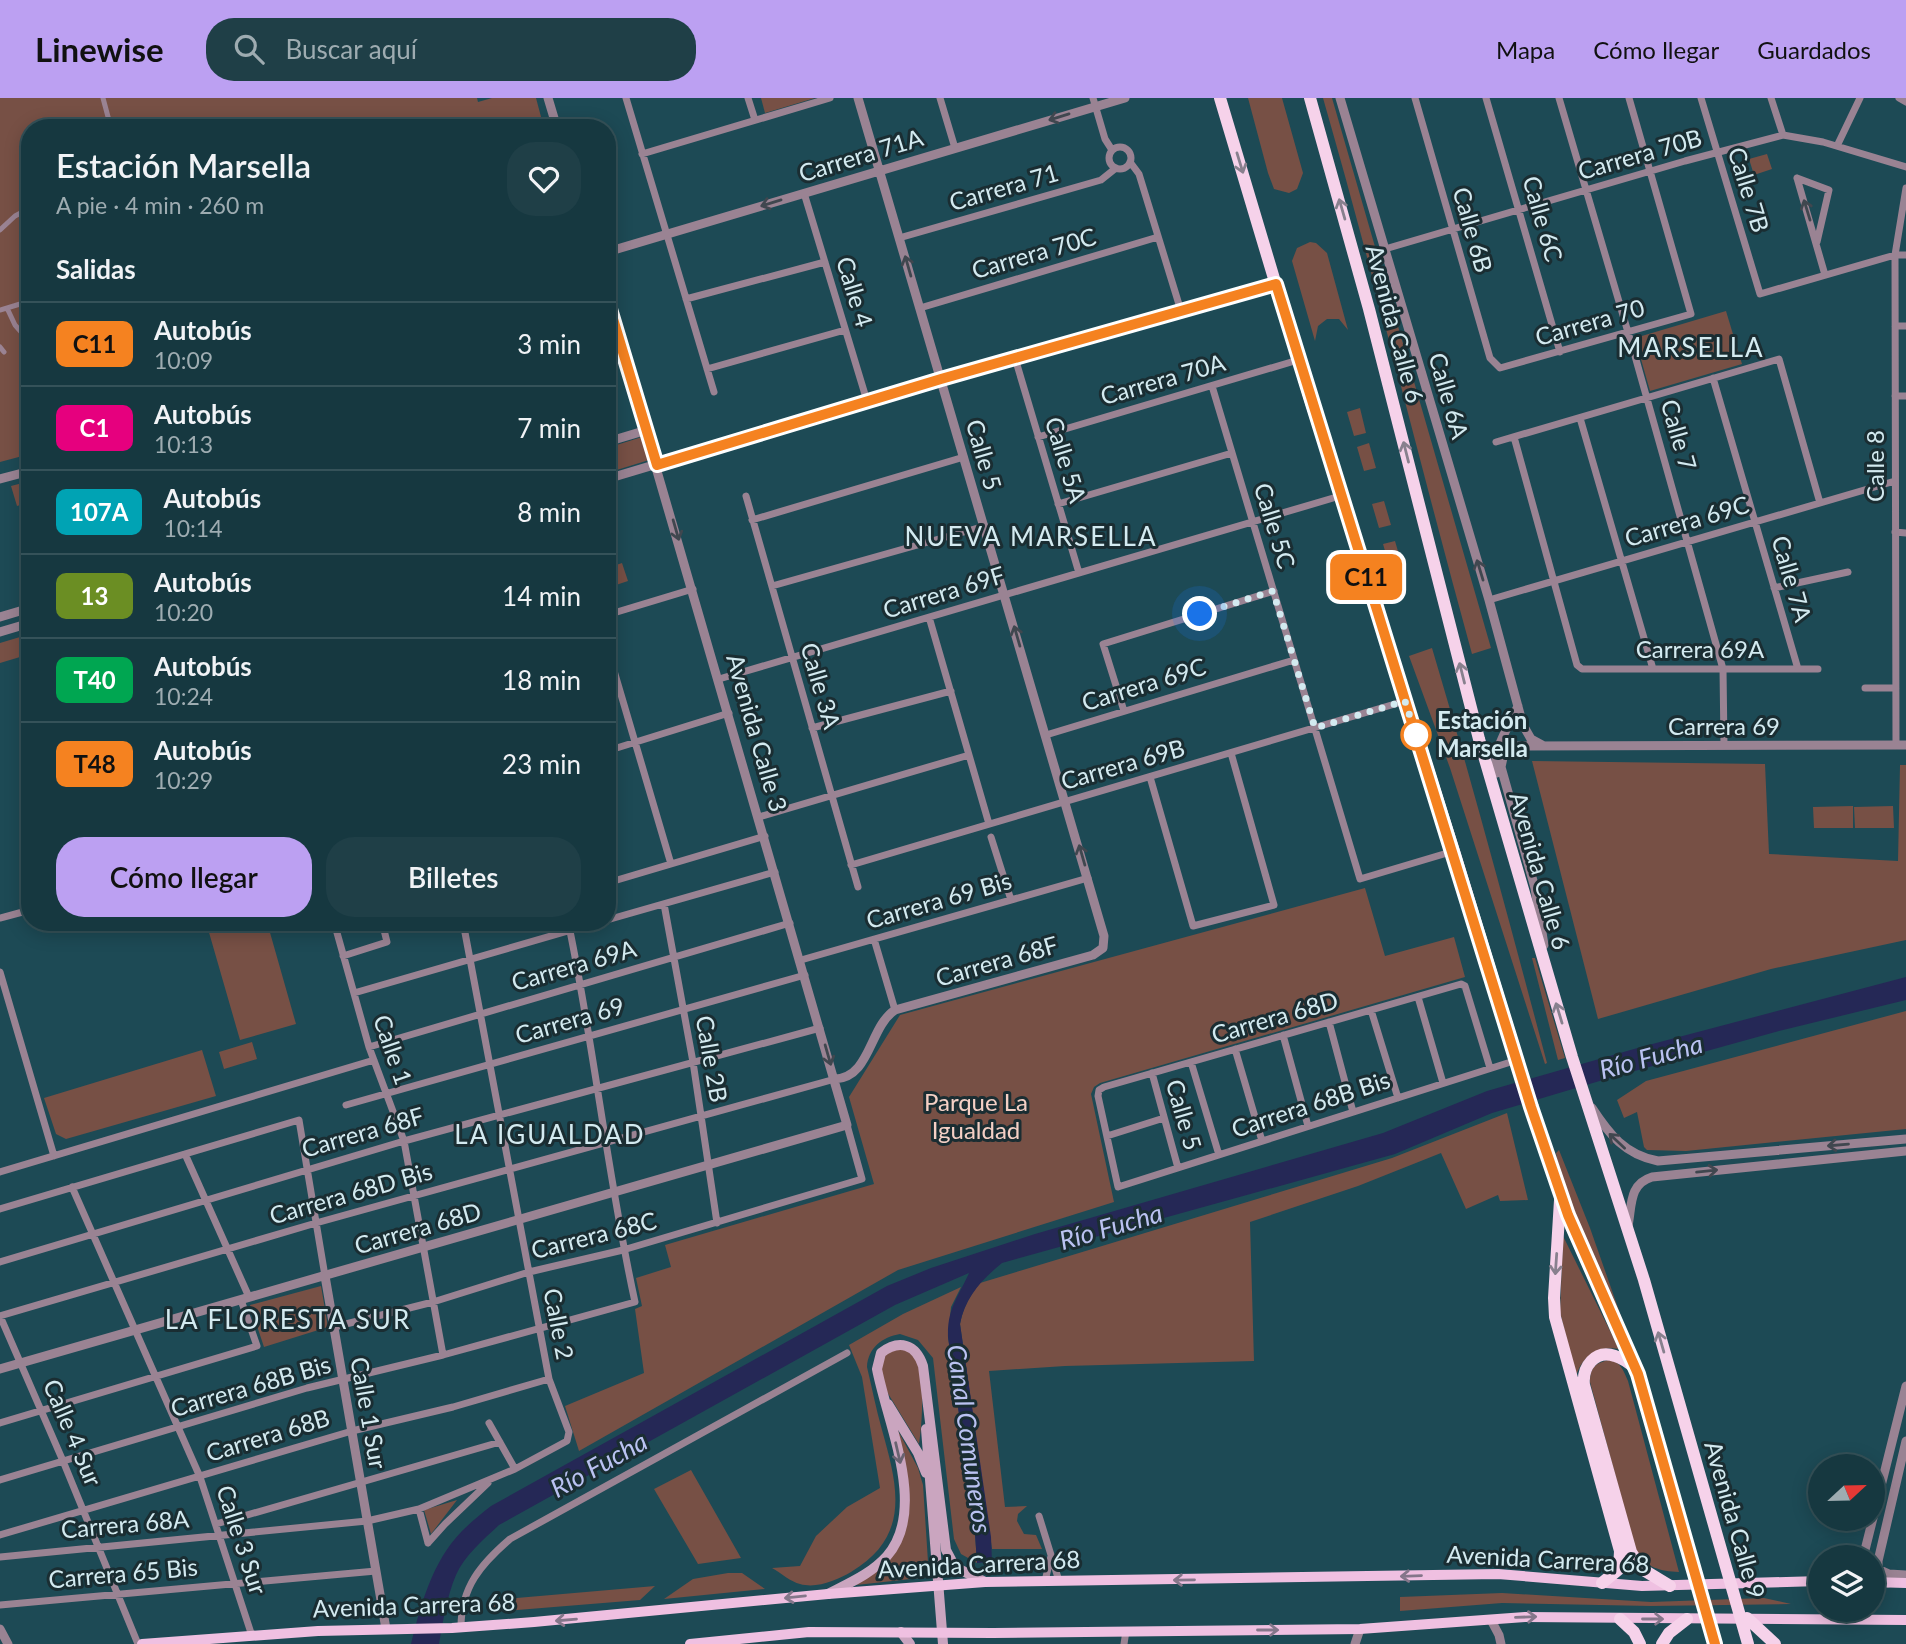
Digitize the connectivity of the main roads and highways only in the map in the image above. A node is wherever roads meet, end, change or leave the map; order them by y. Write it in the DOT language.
graph roads {
  1 [pos="1220,98"];
  2 [pos="1310,98"];
  3 [pos="1479,739"];
  4 [pos="1495,765"];
  5 [pos="1560,1196"];
  6 [pos="1635,1368"];
  7 [pos="926,1380"];
  8 [pos="880,1387"];
  9 [pos="1680,1408"];
  10 [pos="931,1488"];
  11 [pos="1808,1581"];
  12 [pos="985,1582"];
  13 [pos="1602,1583"];
  14 [pos="1885,1583"];
  15 [pos="1906,1583"];
  16 [pos="1670,1586"];
  17 [pos="828,1594"];
  18 [pos="1747,1618"];
  19 [pos="1620,1619"];
  20 [pos="1687,1619"];
  21 [pos="1906,1620"];
  22 [pos="901,1632"];
  23 [pos="140,1644"];
  24 [pos="690,1644"];
  25 [pos="910,1644"];
  26 [pos="943,1644"];
  27 [pos="1640,1644"];
  28 [pos="1662,1644"];
  29 [pos="1715,1644"];
  30 [pos="1748,1644"];
  31 [pos="1775,1644"];
  1 -- 5 [label="highway, one-way"];
  3 -- 2 [label="highway, Avenida Calle 6, one-way"];
  3 -- 4 [label="highway"];
  9 -- 3 [label="highway, Avenida Calle 6, one-way"];
  5 -- 6 [label="highway"];
  5 -- 13 [label="highway, one-way"];
  6 -- 16 [label="highway"];
  6 -- 29 [label="highway"];
  7 -- 8 [label="main road"];
  7 -- 10 [label="main road"];
  7 -- 12 [label="main road"];
  8 -- 10 [label="main road"];
  8 -- 17 [label="main road, one-way"];
  9 -- 30 [label="highway, Avenida Calle 9"];
  10 -- 26 [label="main road"];
  11 -- 16 [label="main road, Avenida Carrera 68"];
  13 -- 12 [label="main road, Avenida Carrera 68, one-way"];
  12 -- 17 [label="main road, Avenida Carrera 68"];
  13 -- 16 [label="main road, Avenida Carrera 68"];
  14 -- 15 [label="main road"];
  17 -- 23 [label="main road, Avenida Carrera 68, one-way"];
  18 -- 20 [label="main road"];
  18 -- 21 [label="main road"];
  18 -- 31 [label="highway"];
  19 -- 20 [label="main road, one-way"];
  22 -- 19 [label="main road, one-way"];
  19 -- 27 [label="highway"];
  20 -- 28 [label="highway"];
  22 -- 24 [label="main road"];
  22 -- 25 [label="main road"];
}
